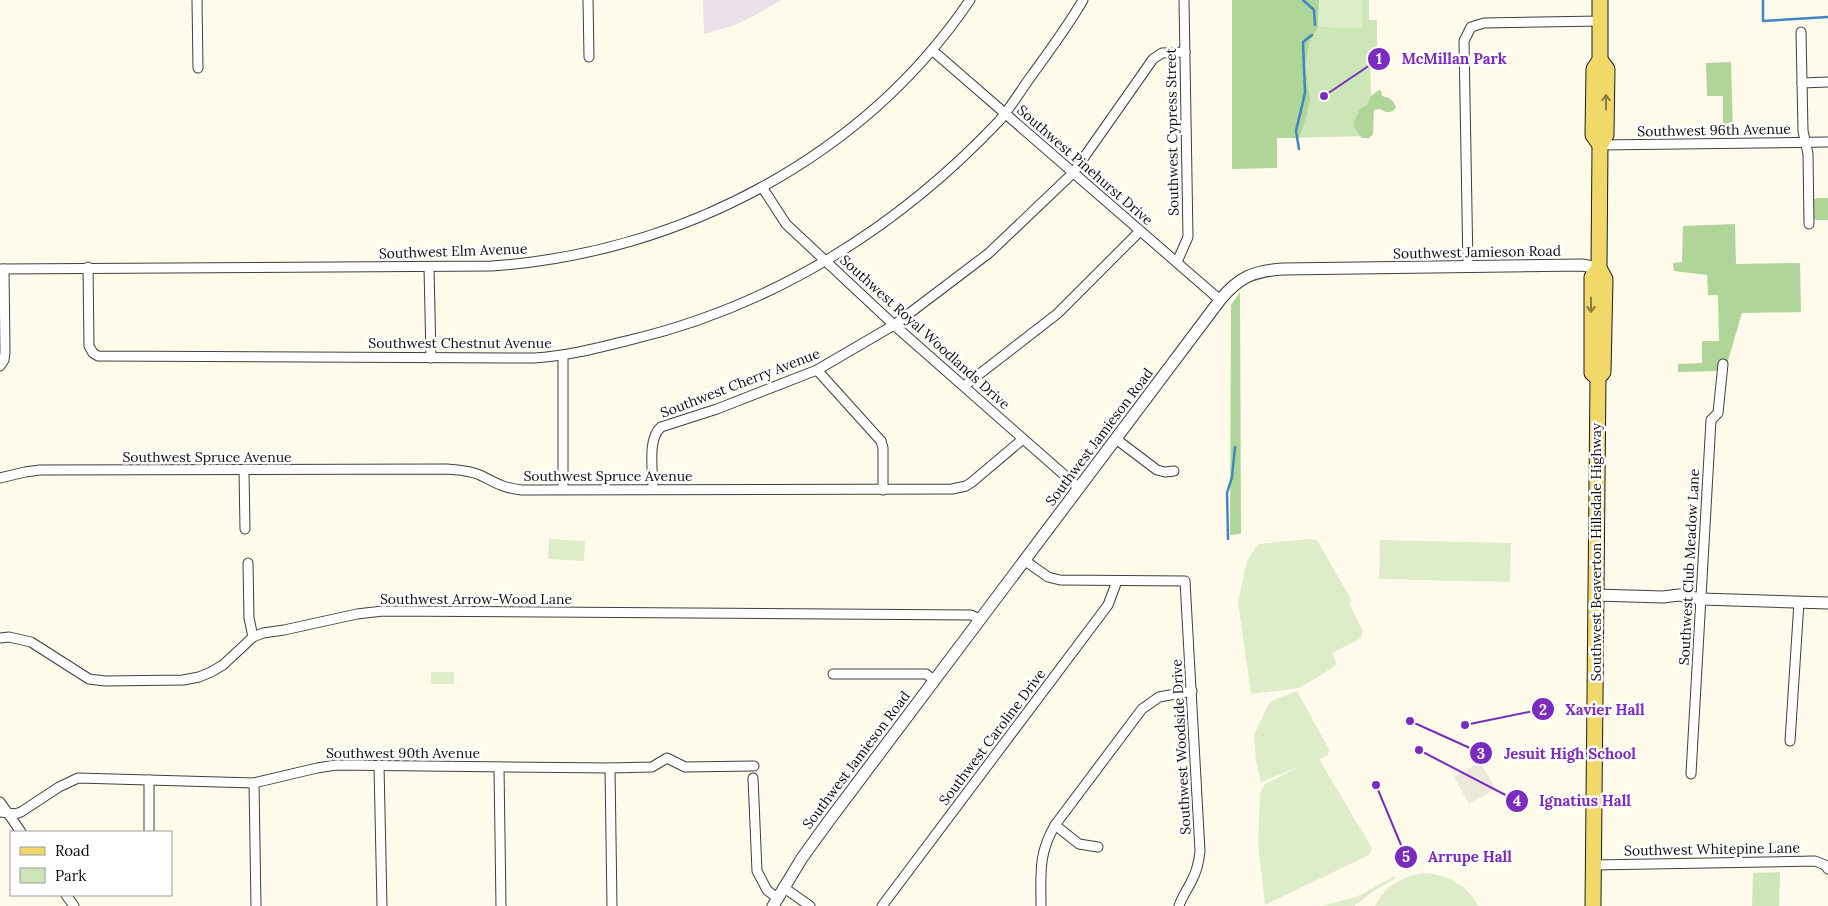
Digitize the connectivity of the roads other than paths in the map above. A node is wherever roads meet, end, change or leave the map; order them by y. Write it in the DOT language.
graph roads {
  1 [pos="197,0"];
  2 [pos="588,0"];
  3 [pos="970,0"];
  4 [pos="1083,0"];
  5 [pos="1184,0"];
  6 [pos="1600,0"];
  7 [pos="1600,21"];
  8 [pos="1802,32"];
  9 [pos="932,50"];
  10 [pos="1185,52"];
  11 [pos="589,57"];
  12 [pos="198,68"];
  13 [pos="1828,82"];
  14 [pos="1802,83"];
  15 [pos="1005,113"];
  16 [pos="1804,142"];
  17 [pos="1828,142"];
  18 [pos="1600,145"];
  19 [pos="1073,173"];
  20 [pos="762,187"];
  21 [pos="1809,224"];
  22 [pos="1140,231"];
  23 [pos="826,262"];
  24 [pos="1177,262"];
  25 [pos="88,267"];
  26 [pos="1468,267"];
  27 [pos="429,268"];
  28 [pos="1599,268"];
  29 [pos="2,269"];
  30 [pos="1220,300"];
  31 [pos="894,325"];
  32 [pos="563,355"];
  33 [pos="431,358"];
  34 [pos="1723,364"];
  35 [pos="0,366"];
  36 [pos="817,370"];
  37 [pos="964,386"];
  38 [pos="1023,439"];
  39 [pos="1116,439"];
  40 [pos="244,471"];
  41 [pos="1174,472"];
  42 [pos="0,478"];
  43 [pos="1079,488"];
  44 [pos="563,489"];
  45 [pos="653,489"];
  46 [pos="883,490"];
  47 [pos="245,529"];
  48 [pos="1024,560"];
  49 [pos="248,563"];
  50 [pos="1116,580"];
  51 [pos="1596,595"];
  52 [pos="1701,599"];
  53 [pos="1799,602"];
  54 [pos="1828,603"];
  55 [pos="980,619"];
  56 [pos="253,636"];
  57 [pos="0,638"];
  58 [pos="832,674"];
  59 [pos="934,680"];
  60 [pos="1192,692"];
  61 [pos="1790,741"];
  62 [pos="379,765"];
  63 [pos="754,766"];
  64 [pos="499,767"];
  65 [pos="610,768"];
  66 [pos="1691,774"];
  67 [pos="753,778"];
  68 [pos="149,780"];
  69 [pos="254,783"];
  70 [pos="0,802"];
  71 [pos="4,813"];
  72 [pos="1055,825"];
  73 [pos="21,831"];
  74 [pos="149,831"];
  75 [pos="1098,847"];
  76 [pos="1593,865"];
  77 [pos="1828,869"];
  78 [pos="783,887"];
  79 [pos="775,902"];
  80 [pos="256,906"];
  81 [pos="382,906"];
  82 [pos="501,906"];
  83 [pos="612,906"];
  84 [pos="810,906"];
  85 [pos="882,906"];
  86 [pos="1041,906"];
  87 [pos="1179,906"];
  88 [pos="1593,906"];
  1 -- 12 [label="street"];
  2 -- 11 [label="street"];
  3 -- 9 [label="street, Southwest Elm Avenue"];
  4 -- 15 [label="street, Southwest Chestnut Avenue"];
  5 -- 10 [label="street, Southwest Cypress Street"];
  6 -- 7 [label="main road, Southwest Beaverton Hillsdale Highway"];
  7 -- 18 [label="main road, Southwest Beaverton Hillsdale Highway"];
  7 -- 26 [label="street"];
  8 -- 14 [label="street"];
  9 -- 15 [label="street, Southwest Pinehurst Drive"];
  9 -- 20 [label="street, Southwest Elm Avenue"];
  10 -- 19 [label="street, Southwest Cherry Avenue"];
  10 -- 24 [label="street, Southwest Cypress Street"];
  13 -- 14 [label="street"];
  14 -- 16 [label="street"];
  15 -- 19 [label="street, Southwest Pinehurst Drive"];
  15 -- 23 [label="street, Southwest Chestnut Avenue"];
  16 -- 17 [label="street, Southwest 96th Avenue"];
  16 -- 18 [label="street, Southwest 96th Avenue"];
  16 -- 21 [label="street"];
  18 -- 28 [label="main road, Southwest Beaverton Hillsdale Highway"];
  19 -- 22 [label="street, Southwest Pinehurst Drive"];
  19 -- 31 [label="street, Southwest Cherry Avenue"];
  20 -- 23 [label="street, Southwest Royal Woodlands Drive"];
  20 -- 27 [label="street, Southwest Elm Avenue"];
  22 -- 24 [label="street, Southwest Pinehurst Drive"];
  22 -- 37 [label="street"];
  23 -- 31 [label="street, Southwest Royal Woodlands Drive"];
  23 -- 32 [label="street, Southwest Chestnut Avenue"];
  24 -- 30 [label="street, Southwest Pinehurst Drive"];
  25 -- 27 [label="street, Southwest Elm Avenue"];
  25 -- 29 [label="street, Southwest Elm Avenue"];
  25 -- 33 [label="street, Southwest Chestnut Avenue"];
  26 -- 28 [label="street, Southwest Jamieson Road"];
  26 -- 30 [label="street, Southwest Jamieson Road"];
  27 -- 33 [label="street"];
  28 -- 51 [label="main road, Southwest Beaverton Hillsdale Highway"];
  29 -- 35 [label="street"];
  30 -- 39 [label="street, Southwest Jamieson Road"];
  31 -- 36 [label="street, Southwest Cherry Avenue"];
  31 -- 37 [label="street, Southwest Royal Woodlands Drive"];
  32 -- 33 [label="street, Southwest Chestnut Avenue"];
  32 -- 44 [label="street"];
  34 -- 52 [label="street, Southwest Club Meadow Lane"];
  36 -- 45 [label="street, Southwest Cherry Avenue"];
  36 -- 46 [label="street"];
  37 -- 38 [label="street, Southwest Royal Woodlands Drive"];
  38 -- 43 [label="street, Southwest Royal Woodlands Drive"];
  38 -- 46 [label="street, Southwest Spruce Avenue"];
  39 -- 41 [label="street"];
  39 -- 43 [label="street, Southwest Jamieson Road"];
  40 -- 42 [label="street, Southwest Spruce Avenue"];
  40 -- 44 [label="street, Southwest Spruce Avenue"];
  40 -- 47 [label="street"];
  43 -- 48 [label="street, Southwest Jamieson Road"];
  44 -- 45 [label="street, Southwest Spruce Avenue"];
  45 -- 46 [label="street, Southwest Spruce Avenue"];
  48 -- 50 [label="street"];
  48 -- 55 [label="street, Southwest Jamieson Road"];
  49 -- 56 [label="street"];
  50 -- 60 [label="street, Southwest Woodside Drive"];
  50 -- 85 [label="street, Southwest Caroline Drive"];
  51 -- 52 [label="street"];
  51 -- 76 [label="main road, Southwest Beaverton Hillsdale Highway"];
  52 -- 53 [label="street"];
  52 -- 66 [label="street, Southwest Club Meadow Lane"];
  53 -- 54 [label="street"];
  53 -- 61 [label="street"];
  55 -- 56 [label="street, Southwest Arrow-Wood Lane"];
  55 -- 59 [label="street, Southwest Jamieson Road"];
  56 -- 57 [label="street"];
  58 -- 59 [label="street"];
  59 -- 78 [label="street, Southwest Jamieson Road"];
  60 -- 72 [label="street"];
  60 -- 87 [label="street, Southwest Woodside Drive"];
  62 -- 64 [label="street, Southwest 90th Avenue"];
  62 -- 69 [label="street, Southwest 90th Avenue"];
  62 -- 81 [label="street"];
  63 -- 65 [label="street, Southwest 90th Avenue"];
  64 -- 65 [label="street, Southwest 90th Avenue"];
  64 -- 82 [label="street"];
  65 -- 83 [label="street"];
  67 -- 79 [label="street"];
  68 -- 69 [label="street, Southwest 90th Avenue"];
  68 -- 71 [label="street, Southwest 90th Avenue"];
  68 -- 74 [label="street"];
  69 -- 80 [label="street"];
  70 -- 71 [label="street"];
  71 -- 73 [label="street"];
  72 -- 75 [label="street"];
  72 -- 86 [label="street"];
  76 -- 77 [label="street, Southwest Whitepine Lane"];
  76 -- 88 [label="main road, Southwest Beaverton Hillsdale Highway"];
  78 -- 79 [label="street, Southwest Jamieson Road"];
  78 -- 84 [label="street"];
}
